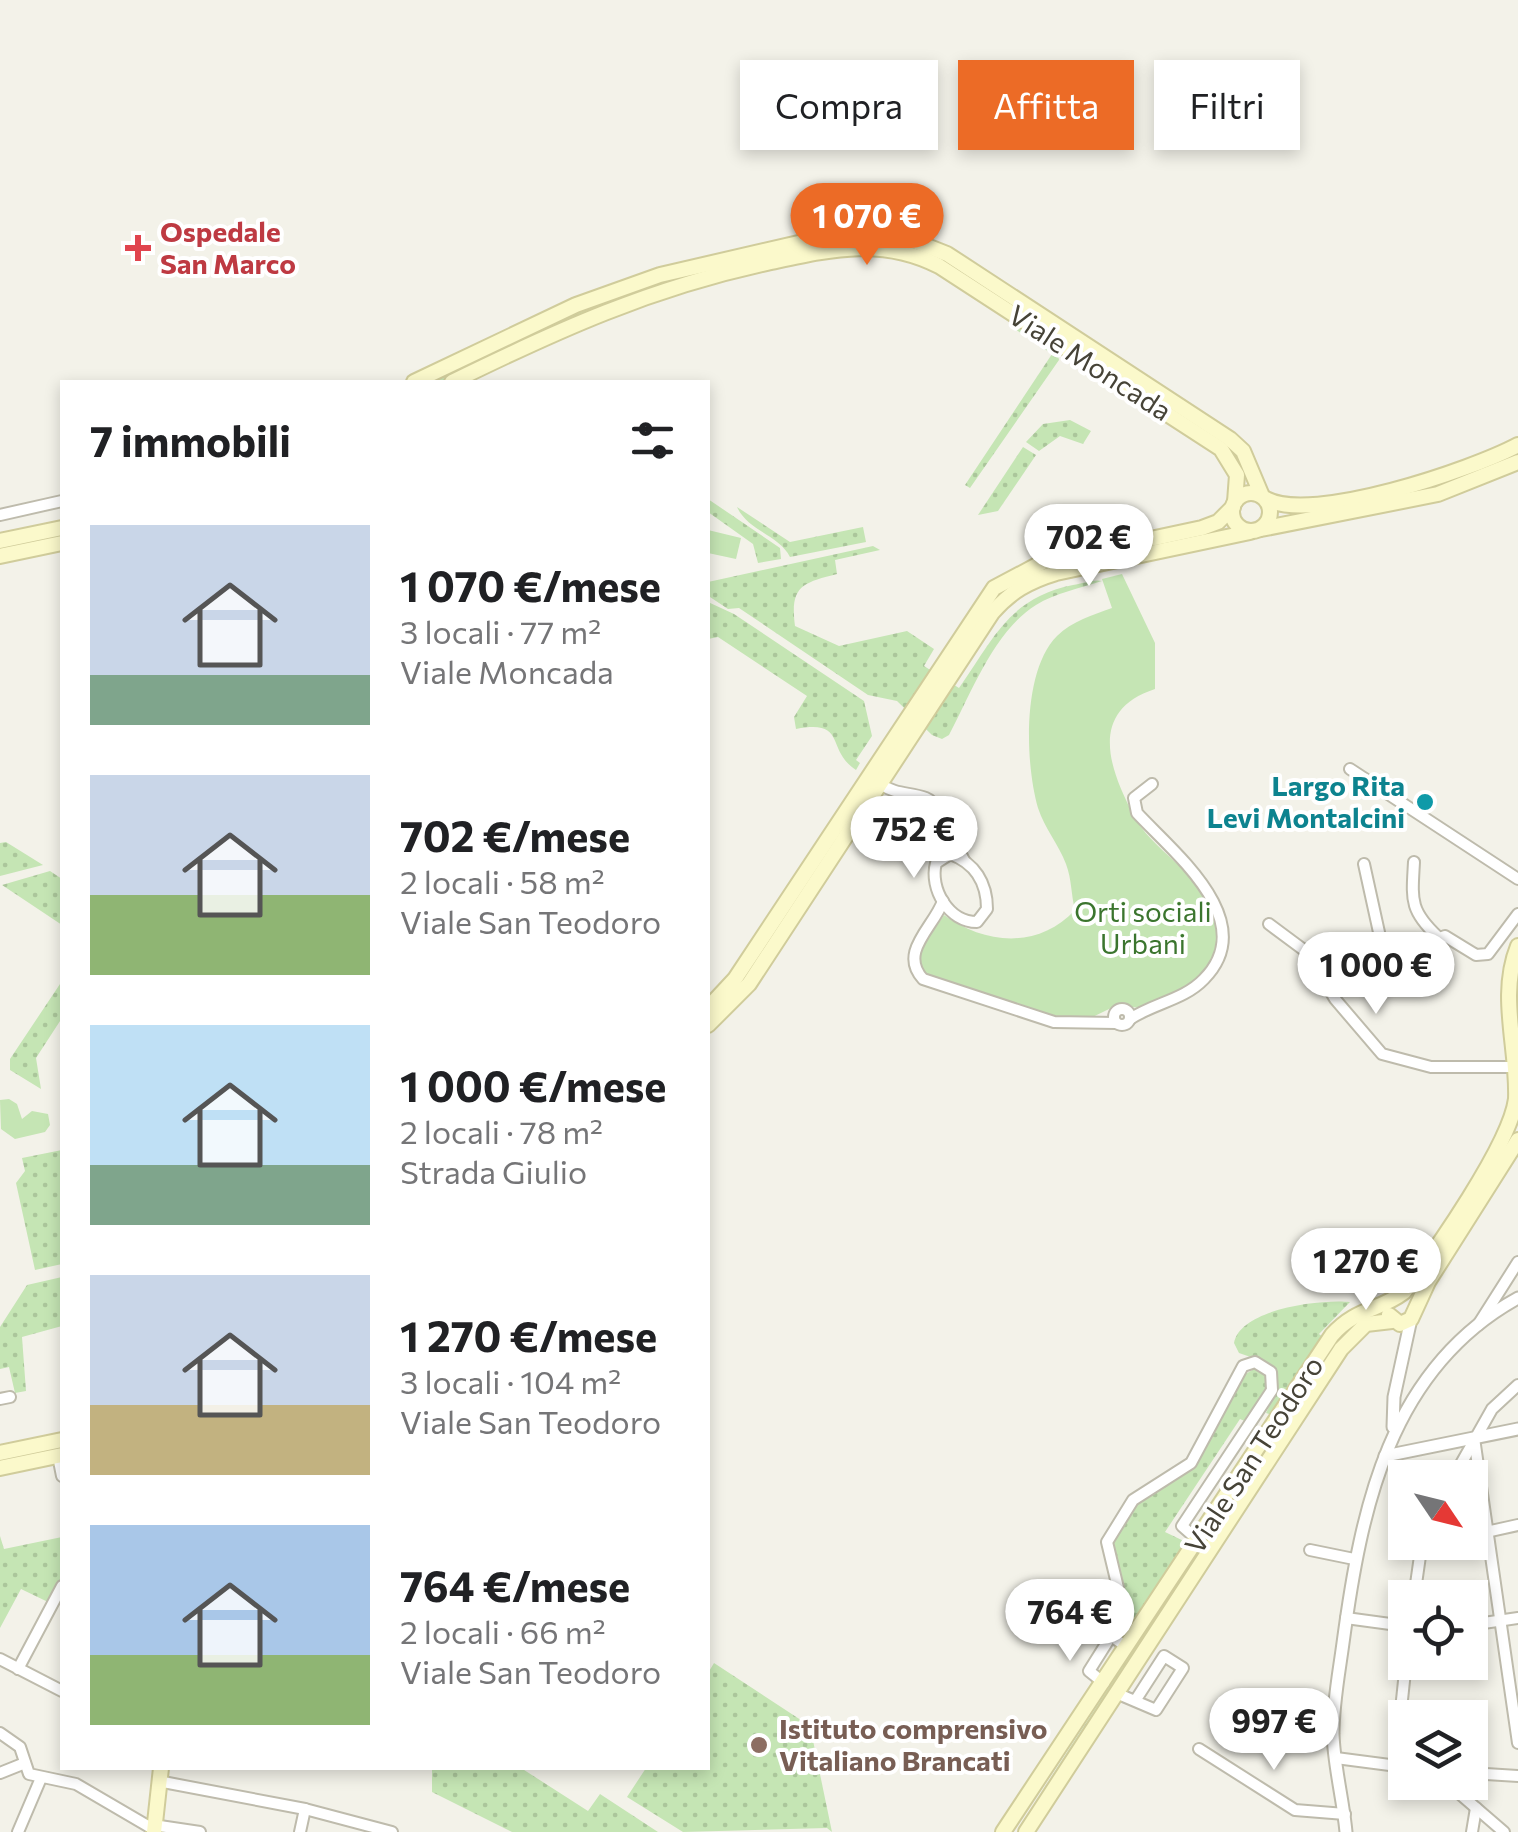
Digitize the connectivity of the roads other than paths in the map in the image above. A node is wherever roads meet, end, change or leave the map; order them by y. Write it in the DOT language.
graph roads {
  1 [pos="418,380"];
  2 [pos="456,380"];
  3 [pos="1518,445"];
  4 [pos="1240,461"];
  5 [pos="1518,462"];
  6 [pos="1264,497"];
  7 [pos="60,501"];
  8 [pos="1234,504"];
  9 [pos="0,515"];
  10 [pos="60,528"];
  11 [pos="1255,530"];
  12 [pos="0,541"];
  13 [pos="60,543"];
  14 [pos="0,556"];
  15 [pos="942,677"];
  16 [pos="1350,768"];
  17 [pos="874,780"];
  18 [pos="1152,784"];
  19 [pos="948,834"];
  20 [pos="944,856"];
  21 [pos="964,860"];
  22 [pos="1414,862"];
  23 [pos="1364,864"];
  24 [pos="1518,879"];
  25 [pos="943,901"];
  26 [pos="952,910"];
  27 [pos="1518,914"];
  28 [pos="934,920"];
  29 [pos="1269,924"];
  30 [pos="1438,936"];
  31 [pos="1518,946"];
  32 [pos="710,1006"];
  33 [pos="710,1023"];
  34 [pos="1515,1067"];
  35 [pos="1518,1140"];
  36 [pos="1518,1262"];
  37 [pos="1518,1298"];
  38 [pos="1394,1299"];
  39 [pos="1413,1314"];
  40 [pos="1394,1322"];
  41 [pos="1475,1330"];
  42 [pos="1405,1343"];
  43 [pos="1518,1385"];
  44 [pos="1394,1397"];
  45 [pos="1408,1401"];
  46 [pos="1256,1415"];
  47 [pos="1273,1426"];
  48 [pos="1518,1429"];
  49 [pos="1392,1432"];
  50 [pos="1474,1438"];
  51 [pos="60,1450"];
  52 [pos="60,1450"];
  53 [pos="0,1453"];
  54 [pos="1385,1456"];
  55 [pos="1462,1460"];
  56 [pos="1477,1460"];
  57 [pos="0,1468"];
  58 [pos="1518,1525"];
  59 [pos="1488,1532"];
  60 [pos="1198,1540"];
  61 [pos="1488,1544"];
  62 [pos="1310,1550"];
  63 [pos="1354,1559"];
  64 [pos="60,1590"];
  65 [pos="1346,1618"];
  66 [pos="1518,1618"];
  67 [pos="1501,1621"];
  68 [pos="1488,1623"];
  69 [pos="1388,1624"];
  70 [pos="1111,1636"];
  71 [pos="1127,1647"];
  72 [pos="0,1659"];
  73 [pos="18,1669"];
  74 [pos="1110,1688"];
  75 [pos="60,1690"];
  76 [pos="1515,1697"];
  77 [pos="1134,1701"];
  78 [pos="0,1733"];
  79 [pos="1518,1743"];
  80 [pos="1199,1749"];
  81 [pos="1336,1758"];
  82 [pos="25,1763"];
  83 [pos="1388,1764"];
  84 [pos="0,1774"];
  85 [pos="160,1774"];
  86 [pos="1488,1774"];
  87 [pos="1518,1776"];
  88 [pos="41,1778"];
  89 [pos="1467,1800"];
  90 [pos="1476,1808"];
  91 [pos="305,1809"];
  92 [pos="1344,1814"];
  93 [pos="153,1828"];
  94 [pos="18,1832"];
  95 [pos="200,1832"];
  96 [pos="300,1832"];
  97 [pos="392,1832"];
  98 [pos="1003,1832"];
  99 [pos="1026,1832"];
  100 [pos="1346,1832"];
  101 [pos="1472,1832"];
  102 [pos="1504,1832"];
  1 -- 4 [label="main road"];
  2 -- 4 [label="main road, Viale Moncada"];
  3 -- 6 [label="main road"];
  4 -- 6 [label="main road"];
  4 -- 8 [label="main road"];
  5 -- 11 [label="main road"];
  6 -- 8 [label="main road"];
  6 -- 11 [label="main road"];
  7 -- 9 [label="street"];
  8 -- 11 [label="main road"];
  8 -- 15 [label="main road"];
  10 -- 12 [label="main road"];
  11 -- 15 [label="main road"];
  13 -- 14 [label="main road"];
  15 -- 17 [label="main road"];
  16 -- 24 [label="street"];
  17 -- 19 [label="street"];
  17 -- 32 [label="main road"];
  17 -- 33 [label="main road"];
  18 -- 28 [label="street"];
  19 -- 20 [label="street"];
  19 -- 21 [label="street"];
  20 -- 21 [label="street"];
  20 -- 25 [label="street"];
  21 -- 26 [label="street"];
  22 -- 30 [label="street"];
  23 -- 30 [label="street"];
  25 -- 26 [label="street"];
  25 -- 28 [label="street"];
  26 -- 28 [label="street"];
  27 -- 30 [label="street"];
  29 -- 34 [label="street"];
  31 -- 34 [label="main road"];
  34 -- 38 [label="main road"];
  35 -- 39 [label="main road"];
  36 -- 41 [label="street"];
  37 -- 41 [label="street"];
  38 -- 39 [label="main road"];
  38 -- 40 [label="main road"];
  38 -- 47 [label="main road, Viale San Teodoro"];
  39 -- 40 [label="main road"];
  39 -- 42 [label="street"];
  40 -- 42 [label="street"];
  40 -- 74 [label="main road"];
  41 -- 45 [label="street"];
  42 -- 44 [label="street"];
  43 -- 50 [label="street"];
  44 -- 45 [label="street"];
  44 -- 49 [label="street"];
  45 -- 49 [label="street"];
  46 -- 47 [label="street"];
  46 -- 60 [label="street"];
  46 -- 70 [label="street"];
  47 -- 60 [label="main road, Viale San Teodoro"];
  48 -- 50 [label="street"];
  49 -- 54 [label="street"];
  50 -- 54 [label="street"];
  50 -- 55 [label="street"];
  50 -- 56 [label="street"];
  51 -- 53 [label="main road"];
  52 -- 57 [label="main road"];
  54 -- 63 [label="street"];
  58 -- 59 [label="street"];
  60 -- 71 [label="main road, Viale San Teodoro"];
  61 -- 67 [label="street"];
  62 -- 63 [label="street"];
  63 -- 65 [label="street"];
  64 -- 73 [label="street"];
  65 -- 69 [label="street"];
  65 -- 81 [label="street"];
  66 -- 67 [label="street"];
  67 -- 68 [label="street"];
  67 -- 76 [label="street"];
  70 -- 71 [label="street"];
  70 -- 74 [label="street"];
  71 -- 74 [label="main road, Viale San Teodoro"];
  72 -- 73 [label="street"];
  73 -- 75 [label="street"];
  74 -- 77 [label="street"];
  74 -- 98 [label="main road, Viale San Teodoro"];
  74 -- 99 [label="main road"];
  76 -- 79 [label="street"];
  77 -- 77 [label="street"];
  78 -- 82 [label="street"];
  80 -- 92 [label="street"];
  81 -- 83 [label="street"];
  81 -- 92 [label="street"];
  82 -- 84 [label="street"];
  82 -- 88 [label="street"];
  85 -- 91 [label="street"];
  85 -- 93 [label="main road"];
  86 -- 87 [label="street"];
  88 -- 93 [label="street"];
  88 -- 94 [label="street"];
  89 -- 90 [label="street"];
  90 -- 101 [label="street"];
  90 -- 102 [label="street"];
  91 -- 96 [label="street"];
  91 -- 97 [label="street"];
  92 -- 100 [label="street"];
  93 -- 95 [label="street"];
}
